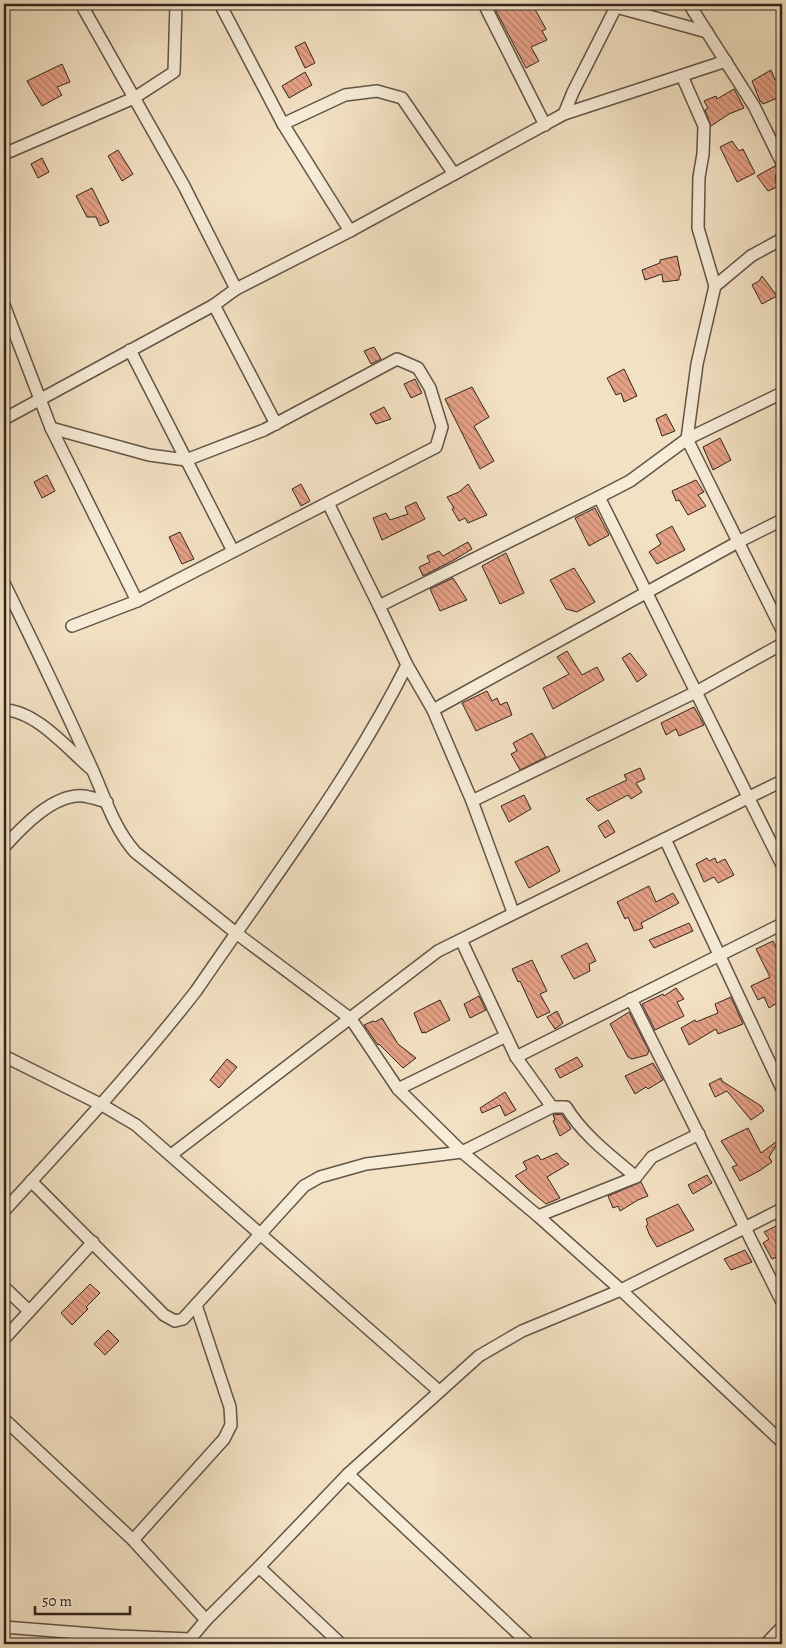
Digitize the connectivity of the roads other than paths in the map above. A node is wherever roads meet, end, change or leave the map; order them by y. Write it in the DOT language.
graph roads {
  1 [pos="81,4"];
  2 [pos="176,4"];
  3 [pos="220,4"];
  4 [pos="484,4"];
  5 [pos="689,4"];
  6 [pos="615,5"];
  7 [pos="707,32"];
  8 [pos="726,61"];
  9 [pos="682,76"];
  10 [pos="134,98"];
  11 [pos="564,114"];
  12 [pos="283,124"];
  13 [pos="545,125"];
  14 [pos="4,154"];
  15 [pos="782,163"];
  16 [pos="454,174"];
  17 [pos="350,230"];
  18 [pos="782,239"];
  19 [pos="715,286"];
  20 [pos="236,289"];
  21 [pos="4,305"];
  22 [pos="214,305"];
  23 [pos="130,350"];
  24 [pos="782,393"];
  25 [pos="40,399"];
  26 [pos="4,419"];
  27 [pos="276,424"];
  28 [pos="51,428"];
  29 [pos="687,439"];
  30 [pos="186,460"];
  31 [pos="599,497"];
  32 [pos="328,503"];
  33 [pos="782,520"];
  34 [pos="738,542"];
  35 [pos="234,551"];
  36 [pos="4,583"];
  37 [pos="646,592"];
  38 [pos="138,601"];
  39 [pos="379,606"];
  40 [pos="72,626"];
  41 [pos="782,630"];
  42 [pos="782,644"];
  43 [pos="407,665"];
  44 [pos="696,692"];
  45 [pos="4,710"];
  46 [pos="433,710"];
  47 [pos="94,771"];
  48 [pos="782,781"];
  49 [pos="749,798"];
  50 [pos="472,801"];
  51 [pos="107,802"];
  52 [pos="665,839"];
  53 [pos="4,847"];
  54 [pos="782,865"];
  55 [pos="514,912"];
  56 [pos="782,924"];
  57 [pos="236,933"];
  58 [pos="461,940"];
  59 [pos="719,955"];
  60 [pos="631,999"];
  61 [pos="351,1019"];
  62 [pos="506,1036"];
  63 [pos="4,1056"];
  64 [pos="516,1057"];
  65 [pos="398,1089"];
  66 [pos="782,1089"];
  67 [pos="102,1105"];
  68 [pos="552,1107"];
  69 [pos="699,1134"];
  70 [pos="462,1152"];
  71 [pos="171,1155"];
  72 [pos="636,1177"];
  73 [pos="31,1182"];
  74 [pos="782,1210"];
  75 [pos="4,1211"];
  76 [pos="538,1216"];
  77 [pos="745,1227"];
  78 [pos="262,1234"];
  79 [pos="93,1242"];
  80 [pos="4,1287"];
  81 [pos="621,1290"];
  82 [pos="782,1302"];
  83 [pos="196,1305"];
  84 [pos="29,1311"];
  85 [pos="4,1339"];
  86 [pos="438,1391"];
  87 [pos="4,1420"];
  88 [pos="782,1442"];
  89 [pos="348,1474"];
  90 [pos="133,1540"];
  91 [pos="260,1567"];
  92 [pos="206,1620"];
  93 [pos="4,1627"];
  94 [pos="782,1627"];
  95 [pos="123,1640"];
  96 [pos="188,1642"];
  97 [pos="341,1644"];
  98 [pos="528,1644"];
  99 [pos="766,1644"];
  1 -- 10 [label="street"];
  2 -- 10 [label="street"];
  3 -- 12 [label="street"];
  4 -- 13 [label="street"];
  5 -- 7 [label="street"];
  6 -- 7 [label="street"];
  6 -- 11 [label="street"];
  7 -- 8 [label="street"];
  8 -- 9 [label="street"];
  8 -- 15 [label="street"];
  9 -- 11 [label="street"];
  9 -- 19 [label="street"];
  10 -- 14 [label="street"];
  10 -- 20 [label="street"];
  11 -- 13 [label="street"];
  12 -- 16 [label="street"];
  12 -- 17 [label="street"];
  13 -- 16 [label="street"];
  16 -- 17 [label="street"];
  17 -- 20 [label="street"];
  18 -- 19 [label="street"];
  19 -- 29 [label="street"];
  20 -- 22 [label="street"];
  21 -- 25 [label="street"];
  22 -- 23 [label="street"];
  22 -- 27 [label="street"];
  23 -- 25 [label="street"];
  23 -- 30 [label="street"];
  24 -- 29 [label="street"];
  25 -- 26 [label="street"];
  25 -- 28 [label="street"];
  27 -- 30 [label="street"];
  27 -- 32 [label="street"];
  28 -- 30 [label="street"];
  28 -- 38 [label="street"];
  29 -- 31 [label="street"];
  29 -- 34 [label="street"];
  30 -- 35 [label="street"];
  31 -- 37 [label="street"];
  31 -- 39 [label="street"];
  32 -- 35 [label="street"];
  32 -- 39 [label="street"];
  33 -- 34 [label="street"];
  34 -- 37 [label="street"];
  34 -- 41 [label="street"];
  35 -- 38 [label="street"];
  36 -- 47 [label="street"];
  37 -- 44 [label="street"];
  37 -- 46 [label="street"];
  38 -- 40 [label="street"];
  39 -- 43 [label="street"];
  42 -- 44 [label="street"];
  43 -- 46 [label="street"];
  43 -- 57 [label="street"];
  44 -- 49 [label="street"];
  44 -- 50 [label="street"];
  45 -- 47 [label="street"];
  46 -- 50 [label="street"];
  47 -- 51 [label="street"];
  48 -- 49 [label="street"];
  49 -- 52 [label="street"];
  49 -- 54 [label="street"];
  50 -- 55 [label="street"];
  51 -- 53 [label="street"];
  51 -- 57 [label="street"];
  52 -- 55 [label="street"];
  52 -- 59 [label="street"];
  55 -- 58 [label="street"];
  56 -- 59 [label="street"];
  57 -- 61 [label="street"];
  57 -- 67 [label="street"];
  58 -- 61 [label="street"];
  58 -- 62 [label="street"];
  59 -- 60 [label="street"];
  59 -- 66 [label="street"];
  60 -- 64 [label="street"];
  60 -- 69 [label="street"];
  61 -- 65 [label="street"];
  61 -- 71 [label="street"];
  62 -- 64 [label="street"];
  62 -- 65 [label="street"];
  63 -- 67 [label="street"];
  64 -- 68 [label="street"];
  65 -- 70 [label="street"];
  67 -- 71 [label="street"];
  67 -- 73 [label="street"];
  68 -- 70 [label="street"];
  68 -- 72 [label="street"];
  69 -- 72 [label="street"];
  69 -- 77 [label="street"];
  70 -- 76 [label="street"];
  70 -- 78 [label="street"];
  71 -- 78 [label="street"];
  72 -- 76 [label="street"];
  73 -- 75 [label="street"];
  73 -- 79 [label="street"];
  74 -- 77 [label="street"];
  76 -- 81 [label="street"];
  77 -- 81 [label="street"];
  77 -- 82 [label="street"];
  78 -- 83 [label="street"];
  78 -- 86 [label="street"];
  79 -- 83 [label="street"];
  79 -- 84 [label="street"];
  80 -- 84 [label="street"];
  81 -- 86 [label="street"];
  81 -- 88 [label="street"];
  83 -- 90 [label="street"];
  84 -- 85 [label="street"];
  86 -- 89 [label="street"];
  87 -- 90 [label="street"];
  89 -- 91 [label="street"];
  89 -- 98 [label="street"];
  90 -- 92 [label="street"];
  91 -- 92 [label="street"];
  91 -- 97 [label="street"];
  92 -- 96 [label="street"];
  93 -- 95 [label="street"];
  94 -- 99 [label="street"];
  95 -- 96 [label="street"];
}
